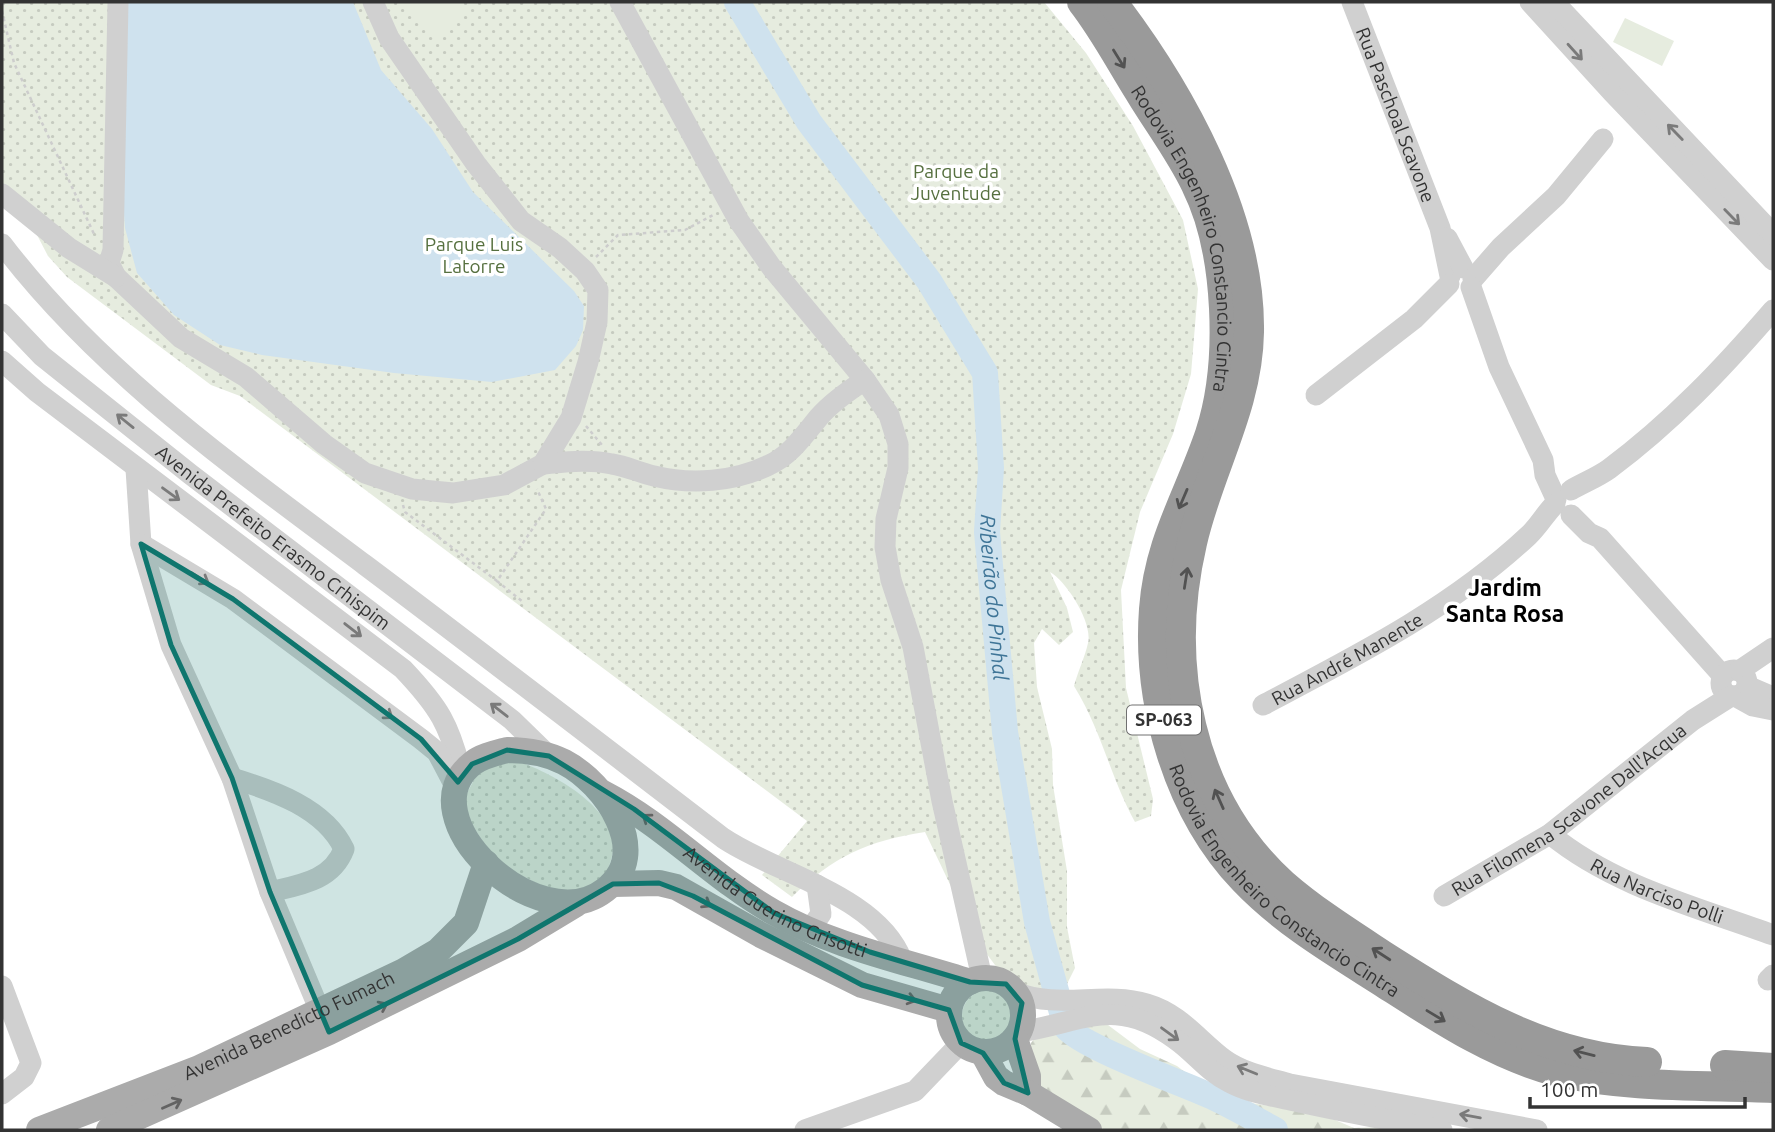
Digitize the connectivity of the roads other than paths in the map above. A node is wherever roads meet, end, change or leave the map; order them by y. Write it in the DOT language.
graph roads {
  1 [pos="118,2"];
  2 [pos="373,2"];
  3 [pos="620,2"];
  4 [pos="1082,2"];
  5 [pos="1112,2"];
  6 [pos="1352,2"];
  7 [pos="1530,2"];
  8 [pos="1554,2"];
  9 [pos="1618,86"];
  10 [pos="1603,139"];
  11 [pos="2,194"];
  12 [pos="1773,234"];
  13 [pos="2,244"];
  14 [pos="1773,260"];
  15 [pos="113,270"];
  16 [pos="1462,281"];
  17 [pos="1773,310"];
  18 [pos="2,314"];
  19 [pos="2,361"];
  20 [pos="865,380"];
  21 [pos="1316,395"];
  22 [pos="136,469"];
  23 [pos="535,469"];
  24 [pos="1568,502"];
  25 [pos="141,544"];
  26 [pos="1773,648"];
  27 [pos="1773,654"];
  28 [pos="1735,685"];
  29 [pos="1773,698"];
  30 [pos="1263,705"];
  31 [pos="1773,710"];
  32 [pos="549,756"];
  33 [pos="232,778"];
  34 [pos="459,782"];
  35 [pos="597,790"];
  36 [pos="1549,834"];
  37 [pos="486,863"];
  38 [pos="613,884"];
  39 [pos="817,885"];
  40 [pos="270,892"];
  41 [pos="1444,896"];
  42 [pos="576,904"];
  43 [pos="861,913"];
  44 [pos="466,923"];
  45 [pos="814,925"];
  46 [pos="1773,935"];
  47 [pos="495,950"];
  48 [pos="902,960"];
  49 [pos="976,980"];
  50 [pos="2,986"];
  51 [pos="1016,992"];
  52 [pos="1083,1007"];
  53 [pos="949,1010"];
  54 [pos="1052,1012"];
  55 [pos="324,1022"];
  56 [pos="1017,1035"];
  57 [pos="972,1048"];
  58 [pos="1773,1068"];
  59 [pos="1773,1088"];
  60 [pos="1028,1093"];
  61 [pos="2,1094"];
  62 [pos="40,1130"];
  63 [pos="109,1130"];
  64 [pos="805,1130"];
  65 [pos="1089,1130"];
  66 [pos="1441,1130"];
  67 [pos="1536,1130"];
  1 -- 15 [label="street"];
  2 -- 23 [label="street"];
  3 -- 20 [label="street"];
  4 -- 59 [label="highway, Rodovia Engenheiro Constancio Cintra / SP-063, one-way"];
  58 -- 5 [label="highway, Rodovia Engenheiro Constancio Cintra / SP-063, one-way"];
  6 -- 16 [label="street, Rua Paschoal Scavone"];
  7 -- 9 [label="street, one-way"];
  8 -- 9 [label="street"];
  12 -- 9 [label="street, one-way"];
  9 -- 14 [label="street, one-way"];
  10 -- 16 [label="street"];
  11 -- 15 [label="street"];
  13 -- 39 [label="street"];
  15 -- 23 [label="street"];
  16 -- 21 [label="street"];
  16 -- 24 [label="street, Rua Paschoal Scavone"];
  17 -- 24 [label="street, Rua André Manente"];
  32 -- 18 [label="street, Avenida Prefeito Erasmo Crhispim, one-way"];
  19 -- 22 [label="street, Avenida Prefeito Erasmo Crhispim"];
  20 -- 23 [label="street"];
  20 -- 49 [label="street"];
  22 -- 25 [label="street"];
  22 -- 34 [label="street, Avenida Prefeito Erasmo Crhispim, one-way"];
  24 -- 28 [label="street, Rua Paschoal Scavone"];
  24 -- 30 [label="street, Rua André Manente"];
  25 -- 33 [label="street"];
  25 -- 34 [label="street, one-way"];
  26 -- 28 [label="street, Rua Filomena Scavone Dall'Acqua"];
  27 -- 28 [label="street, Rua Filomena Scavone Dall'Acqua"];
  28 -- 29 [label="street, Rua Paschoal Scavone"];
  28 -- 31 [label="street, Rua Paschoal Scavone"];
  28 -- 36 [label="street, Rua Filomena Scavone Dall'Acqua"];
  32 -- 34 [label="main road"];
  32 -- 35 [label="main road"];
  33 -- 40 [label="street"];
  33 -- 40 [label="street"];
  34 -- 37 [label="main road"];
  35 -- 38 [label="main road"];
  45 -- 35 [label="main road, Avenida Guerino Grisotti, one-way"];
  36 -- 41 [label="street, Rua Filomena Scavone Dall'Acqua"];
  36 -- 46 [label="street, Rua Narciso Polli"];
  37 -- 42 [label="main road"];
  37 -- 44 [label="main road, Avenida Benedicto Fumach"];
  38 -- 42 [label="main road"];
  38 -- 53 [label="main road, Avenida Guerino Grisotti, one-way"];
  39 -- 43 [label="street"];
  39 -- 45 [label="street"];
  40 -- 55 [label="street"];
  42 -- 47 [label="main road, Avenida Benedicto Fumach"];
  43 -- 45 [label="street"];
  43 -- 48 [label="street"];
  44 -- 47 [label="main road"];
  44 -- 55 [label="main road, Avenida Benedicto Fumach"];
  45 -- 48 [label="main road, Avenida Guerino Grisotti"];
  55 -- 47 [label="main road, Avenida Benedicto Fumach, one-way"];
  48 -- 49 [label="main road, Avenida Guerino Grisotti"];
  49 -- 51 [label="main road"];
  49 -- 53 [label="main road"];
  50 -- 61 [label="street"];
  51 -- 54 [label="street"];
  51 -- 56 [label="main road"];
  52 -- 54 [label="street"];
  52 -- 66 [label="street, one-way"];
  67 -- 52 [label="street, one-way"];
  53 -- 57 [label="main road"];
  54 -- 56 [label="street"];
  55 -- 62 [label="main road, Avenida Benedicto Fumach"];
  63 -- 55 [label="main road, Avenida Benedicto Fumach, one-way"];
  56 -- 57 [label="main road"];
  56 -- 60 [label="main road"];
  57 -- 60 [label="main road"];
  57 -- 64 [label="street"];
  60 -- 65 [label="main road"];
}
